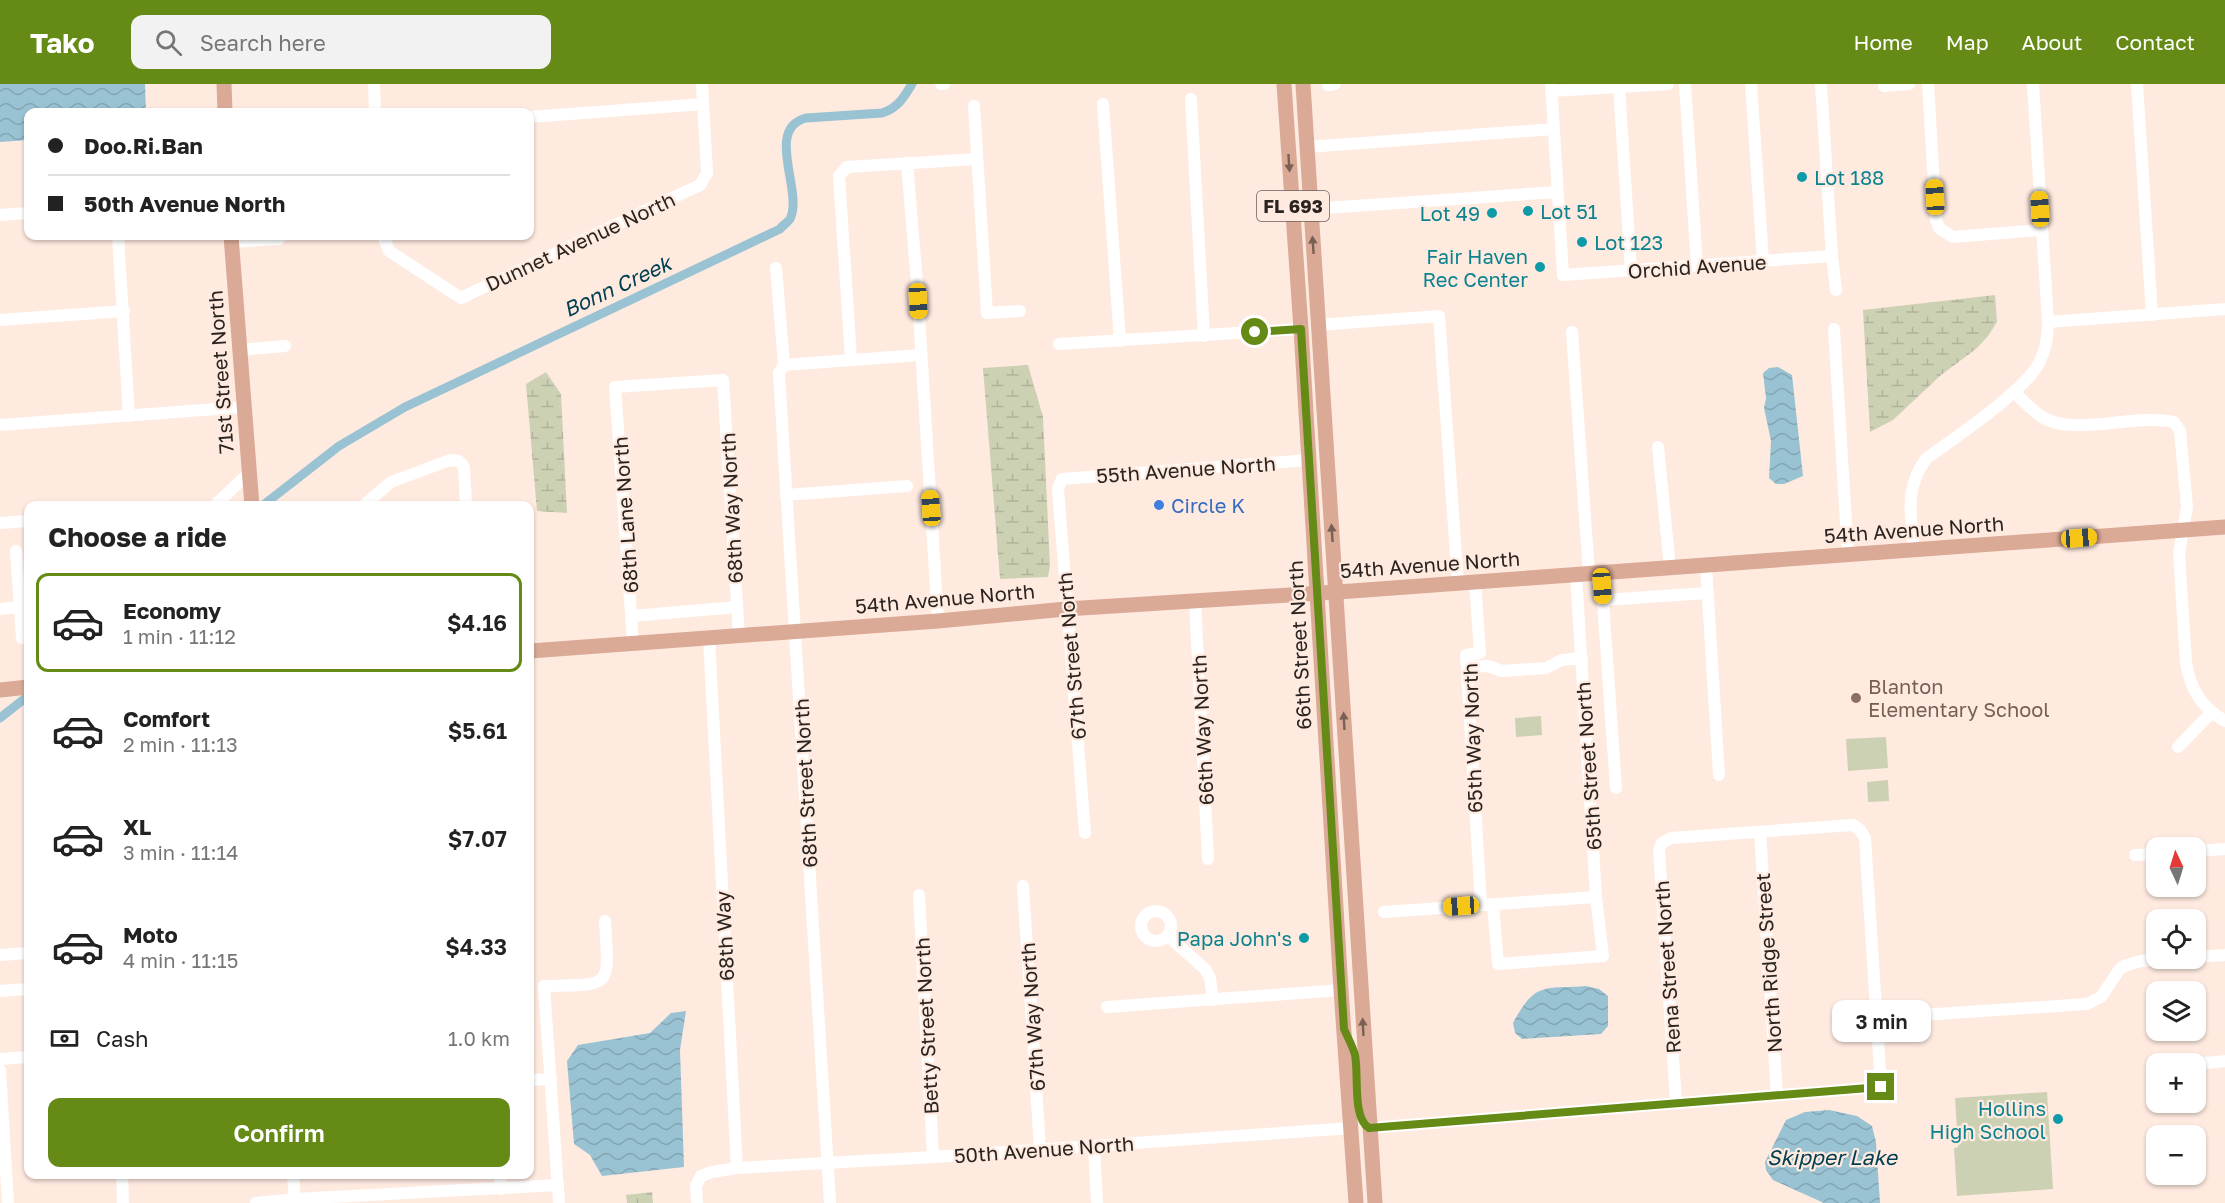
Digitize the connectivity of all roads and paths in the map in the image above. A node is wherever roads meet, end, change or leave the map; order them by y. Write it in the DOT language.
graph roads {
  1 [pos="224,84"];
  2 [pos="374,84"];
  3 [pos="702,84"];
  4 [pos="1284,84"];
  5 [pos="1293,84"];
  6 [pos="1303,84"];
  7 [pos="1328,84"];
  8 [pos="1335,84"];
  9 [pos="1668,84"];
  10 [pos="1685,84"];
  11 [pos="1751,84"];
  12 [pos="1821,84"];
  13 [pos="1909,84"];
  14 [pos="1928,84"];
  15 [pos="2033,84"];
  16 [pos="2138,84"];
  17 [pos="1884,86"];
  18 [pos="1619,87"];
  19 [pos="1552,88"];
  20 [pos="1191,99"];
  21 [pos="703,104"];
  22 [pos="1103,104"];
  23 [pos="974,106"];
  24 [pos="225,108"];
  25 [pos="375,108"];
  26 [pos="534,117"];
  27 [pos="1554,129"];
  28 [pos="1307,152"];
  29 [pos="977,159"];
  30 [pos="907,163"];
  31 [pos="1557,192"];
  32 [pos="1311,209"];
  33 [pos="24,213"];
  34 [pos="0,215"];
  35 [pos="1294,229"];
  36 [pos="2041,230"];
  37 [pos="118,240"];
  38 [pos="232,240"];
  39 [pos="385,240"];
  40 [pos="1832,256"];
  41 [pos="1763,261"];
  42 [pos="1697,266"];
  43 [pos="776,268"];
  44 [pos="1631,270"];
  45 [pos="1836,290"];
  46 [pos="2225,309"];
  47 [pos="123,311"];
  48 [pos="1020,311"];
  49 [pos="2152,315"];
  50 [pos="0,320"];
  51 [pos="2048,322"];
  52 [pos="1318,325"];
  53 [pos="1301,329"];
  54 [pos="1834,329"];
  55 [pos="1572,332"];
  56 [pos="1204,336"];
  57 [pos="1120,341"];
  58 [pos="1059,344"];
  59 [pos="285,346"];
  60 [pos="240,350"];
  61 [pos="920,355"];
  62 [pos="851,359"];
  63 [pos="784,364"];
  64 [pos="615,387"];
  65 [pos="2014,392"];
  66 [pos="244,407"];
  67 [pos="129,416"];
  68 [pos="1325,421"];
  69 [pos="0,425"];
  70 [pos="1658,447"];
  71 [pos="1309,460"];
  72 [pos="249,473"];
  73 [pos="1062,478"];
  74 [pos="907,486"];
  75 [pos="786,495"];
  76 [pos="251,499"];
  77 [pos="219,501"];
  78 [pos="369,501"];
  79 [pos="466,501"];
  80 [pos="24,521"];
  81 [pos="0,523"];
  82 [pos="2225,527"];
  83 [pos="2184,530"];
  84 [pos="1914,550"];
  85 [pos="16,551"];
  86 [pos="1848,555"];
  87 [pos="1706,565"];
  88 [pos="1670,568"];
  89 [pos="1589,574"];
  90 [pos="1475,582"];
  91 [pos="1458,583"];
  92 [pos="1336,592"];
  93 [pos="1317,593"];
  94 [pos="1708,593"];
  95 [pos="1603,600"];
  96 [pos="1195,601"];
  97 [pos="737,607"];
  98 [pos="20,608"];
  99 [pos="0,609"];
  100 [pos="1066,609"];
  101 [pos="632,616"];
  102 [pos="938,621"];
  103 [pos="796,632"];
  104 [pos="739,636"];
  105 [pos="22,638"];
  106 [pos="709,638"];
  107 [pos="633,644"];
  108 [pos="534,651"];
  109 [pos="1582,658"];
  110 [pos="1467,667"];
  111 [pos="24,687"];
  112 [pos="0,690"];
  113 [pos="2211,713"];
  114 [pos="2225,722"];
  115 [pos="1326,744"];
  116 [pos="2178,747"];
  117 [pos="1719,775"];
  118 [pos="1616,788"];
  119 [pos="1349,790"];
  120 [pos="1330,808"];
  121 [pos="1760,832"];
  122 [pos="1084,833"];
  123 [pos="2225,849"];
  124 [pos="2206,850"];
  125 [pos="2146,854"];
  126 [pos="2135,855"];
  127 [pos="1208,859"];
  128 [pos="1353,859"];
  129 [pos="1333,867"];
  130 [pos="1023,886"];
  131 [pos="919,894"];
  132 [pos="1596,897"];
  133 [pos="1487,904"];
  134 [pos="1384,912"];
  135 [pos="605,921"];
  136 [pos="1168,936"];
  137 [pos="24,953"];
  138 [pos="0,955"];
  139 [pos="2225,955"];
  140 [pos="2206,956"];
  141 [pos="2146,961"];
  142 [pos="1498,964"];
  143 [pos="1360,975"];
  144 [pos="24,989"];
  145 [pos="1341,990"];
  146 [pos="0,991"];
  147 [pos="1213,1000"];
  148 [pos="1107,1007"];
  149 [pos="1876,1018"];
  150 [pos="1344,1029"];
  151 [pos="24,1057"];
  152 [pos="0,1059"];
  153 [pos="2225,1061"];
  154 [pos="2206,1063"];
  155 [pos="0,1070"];
  156 [pos="551,1079"];
  157 [pos="534,1080"];
  158 [pos="1777,1095"];
  159 [pos="1676,1102"];
  160 [pos="1,1119"];
  161 [pos="1352,1128"];
  162 [pos="1369,1128"];
  163 [pos="1094,1146"];
  164 [pos="1040,1148"];
  165 [pos="933,1157"];
  166 [pos="828,1163"];
  167 [pos="737,1168"];
  168 [pos="122,1179"];
  169 [pos="293,1179"];
  170 [pos="500,1179"];
  171 [pos="558,1185"];
  172 [pos="501,1189"];
  173 [pos="295,1201"];
  174 [pos="8,1203"];
  175 [pos="123,1203"];
  176 [pos="256,1203"];
  177 [pos="559,1203"];
  178 [pos="697,1203"];
  179 [pos="830,1203"];
  180 [pos="1097,1203"];
  181 [pos="1356,1203"];
  182 [pos="1375,1203"];
  1 -- 24 [label="main road"];
  2 -- 25 [label="street"];
  3 -- 21 [label="street"];
  4 -- 35 [label="main road, 66th Street North / FL 693, one-way"];
  5 -- 28 [label="main road"];
  6 -- 28 [label="main road, 66th Street North / FL 693"];
  7 -- 8 [label="street"];
  9 -- 18 [label="street"];
  10 -- 42 [label="street"];
  11 -- 41 [label="street"];
  12 -- 40 [label="street"];
  13 -- 17 [label="street"];
  14 -- 36 [label="street"];
  15 -- 36 [label="street"];
  16 -- 49 [label="street"];
  18 -- 19 [label="street"];
  18 -- 44 [label="street"];
  19 -- 27 [label="street"];
  20 -- 56 [label="street"];
  21 -- 26 [label="street"];
  21 -- 39 [label="street, Dunnet Avenue North"];
  22 -- 57 [label="street"];
  23 -- 29 [label="street"];
  27 -- 28 [label="street"];
  27 -- 31 [label="street"];
  28 -- 32 [label="main road, 66th Street North / FL 693"];
  29 -- 30 [label="street"];
  29 -- 48 [label="street"];
  30 -- 61 [label="street"];
  30 -- 62 [label="street"];
  31 -- 32 [label="street"];
  31 -- 44 [label="street, Orchid Avenue"];
  52 -- 32 [label="main road, 66th Street North / FL 693, one-way"];
  33 -- 34 [label="street"];
  35 -- 52 [label="main road"];
  35 -- 53 [label="main road, 66th Street North / FL 693"];
  36 -- 51 [label="street"];
  37 -- 47 [label="street"];
  38 -- 60 [label="main road, 71st Street North"];
  40 -- 41 [label="street, Orchid Avenue"];
  40 -- 45 [label="street"];
  41 -- 42 [label="street, Orchid Avenue"];
  42 -- 44 [label="street, Orchid Avenue"];
  43 -- 63 [label="street, 68th Street North"];
  46 -- 49 [label="street"];
  47 -- 50 [label="street"];
  47 -- 67 [label="street"];
  49 -- 51 [label="street"];
  51 -- 65 [label="street"];
  52 -- 68 [label="main road, 66th Street North / FL 693"];
  52 -- 91 [label="street"];
  53 -- 56 [label="street"];
  53 -- 68 [label="main road"];
  53 -- 71 [label="main road, 66th Street North / FL 693"];
  54 -- 86 [label="street"];
  55 -- 89 [label="street"];
  56 -- 57 [label="street"];
  57 -- 58 [label="street"];
  59 -- 60 [label="street"];
  60 -- 66 [label="main road, 71st Street North"];
  61 -- 62 [label="street"];
  61 -- 102 [label="street"];
  62 -- 63 [label="street"];
  63 -- 75 [label="street, 68th Street North"];
  64 -- 97 [label="street, 68th Way North"];
  64 -- 101 [label="street, 68th Lane North"];
  65 -- 83 [label="street"];
  65 -- 84 [label="street"];
  66 -- 67 [label="street"];
  66 -- 72 [label="main road, 71st Street North"];
  67 -- 69 [label="street"];
  92 -- 68 [label="main road, 66th Street North / FL 693, one-way"];
  70 -- 88 [label="street"];
  71 -- 73 [label="street, 55th Avenue North"];
  71 -- 93 [label="main road, 66th Street North / FL 693"];
  72 -- 76 [label="main road, 71st Street North"];
  72 -- 77 [label="street"];
  73 -- 100 [label="street, 67th Street North"];
  74 -- 75 [label="street"];
  75 -- 103 [label="street, 68th Street North"];
  78 -- 79 [label="street"];
  80 -- 81 [label="street"];
  82 -- 83 [label="main road, 54th Avenue North"];
  83 -- 84 [label="main road, 54th Avenue North"];
  83 -- 113 [label="street"];
  84 -- 86 [label="main road, 54th Avenue North"];
  85 -- 98 [label="street"];
  86 -- 87 [label="main road, 54th Avenue North"];
  87 -- 88 [label="main road, 54th Avenue North"];
  87 -- 94 [label="street"];
  88 -- 89 [label="main road, 54th Avenue North"];
  89 -- 90 [label="main road, 54th Avenue North"];
  89 -- 95 [label="street"];
  89 -- 109 [label="street, 65th Street North"];
  90 -- 91 [label="main road, 54th Avenue North"];
  90 -- 110 [label="street, 65th Way North"];
  91 -- 92 [label="main road, 54th Avenue North"];
  92 -- 93 [label="main road, 54th Avenue North"];
  119 -- 92 [label="main road, 66th Street North / FL 693, one-way"];
  93 -- 96 [label="main road, 54th Avenue North"];
  93 -- 115 [label="main road, 66th Street North / FL 693"];
  94 -- 95 [label="street"];
  94 -- 117 [label="street"];
  95 -- 118 [label="street"];
  96 -- 100 [label="main road, 54th Avenue North"];
  96 -- 127 [label="street, 66th Way North"];
  97 -- 101 [label="street"];
  97 -- 104 [label="street, 68th Way North"];
  98 -- 99 [label="street"];
  98 -- 105 [label="street"];
  100 -- 102 [label="main road, 54th Avenue North"];
  100 -- 122 [label="street, 67th Street North"];
  101 -- 107 [label="street, 68th Lane North"];
  102 -- 103 [label="main road, 54th Avenue North"];
  103 -- 104 [label="main road, 54th Avenue North"];
  103 -- 166 [label="street, 68th Street North"];
  104 -- 106 [label="main road, 54th Avenue North"];
  106 -- 107 [label="main road, 54th Avenue North"];
  106 -- 167 [label="street, 68th Way"];
  107 -- 108 [label="main road, 54th Avenue North"];
  109 -- 110 [label="street"];
  109 -- 132 [label="street, 65th Street North"];
  110 -- 133 [label="street, 65th Way North"];
  111 -- 112 [label="main road"];
  113 -- 114 [label="street"];
  113 -- 116 [label="street"];
  115 -- 119 [label="main road"];
  115 -- 120 [label="main road, 66th Street North / FL 693"];
  119 -- 128 [label="main road, 66th Street North / FL 693"];
  120 -- 128 [label="main road"];
  120 -- 129 [label="main road, 66th Street North / FL 693"];
  121 -- 149 [label="street"];
  121 -- 158 [label="street, North Ridge Street"];
  121 -- 159 [label="street, Rena Street North"];
  123 -- 124 [label="street"];
  125 -- 126 [label="street"];
  128 -- 143 [label="main road, 66th Street North / FL 693"];
  129 -- 143 [label="main road"];
  129 -- 145 [label="main road, 66th Street North / FL 693"];
  130 -- 164 [label="street, 67th Way North"];
  131 -- 165 [label="street, Betty Street North"];
  132 -- 133 [label="street"];
  132 -- 142 [label="street, 65th Street North"];
  133 -- 134 [label="street"];
  133 -- 142 [label="street, 65th Way North"];
  135 -- 156 [label="street"];
  136 -- 147 [label="street"];
  137 -- 138 [label="street"];
  139 -- 140 [label="street"];
  141 -- 149 [label="street"];
  162 -- 143 [label="main road, 66th Street North / FL 693, one-way"];
  144 -- 146 [label="street"];
  145 -- 147 [label="street"];
  145 -- 150 [label="main road, 66th Street North / FL 693"];
  147 -- 148 [label="street"];
  149 -- 158 [label="street"];
  150 -- 161 [label="main road, 66th Street North / FL 693"];
  150 -- 162 [label="main road"];
  151 -- 152 [label="street"];
  153 -- 154 [label="street"];
  155 -- 160 [label="street"];
  156 -- 157 [label="street"];
  156 -- 171 [label="street"];
  158 -- 159 [label="street"];
  159 -- 162 [label="street"];
  160 -- 174 [label="street"];
  161 -- 163 [label="street, 50th Avenue North"];
  161 -- 181 [label="main road, 66th Street North / FL 693"];
  161 -- 182 [label="main road"];
  162 -- 182 [label="main road, 66th Street North / FL 693"];
  163 -- 164 [label="street, 50th Avenue North"];
  163 -- 180 [label="street"];
  164 -- 165 [label="street, 50th Avenue North"];
  165 -- 166 [label="street, 50th Avenue North"];
  166 -- 167 [label="street, 50th Avenue North"];
  166 -- 179 [label="street, 68th Street North"];
  167 -- 178 [label="street"];
  168 -- 175 [label="street"];
  169 -- 173 [label="street"];
  170 -- 172 [label="street"];
  171 -- 172 [label="street"];
  171 -- 177 [label="street"];
  172 -- 173 [label="street"];
  173 -- 176 [label="street"];
}
